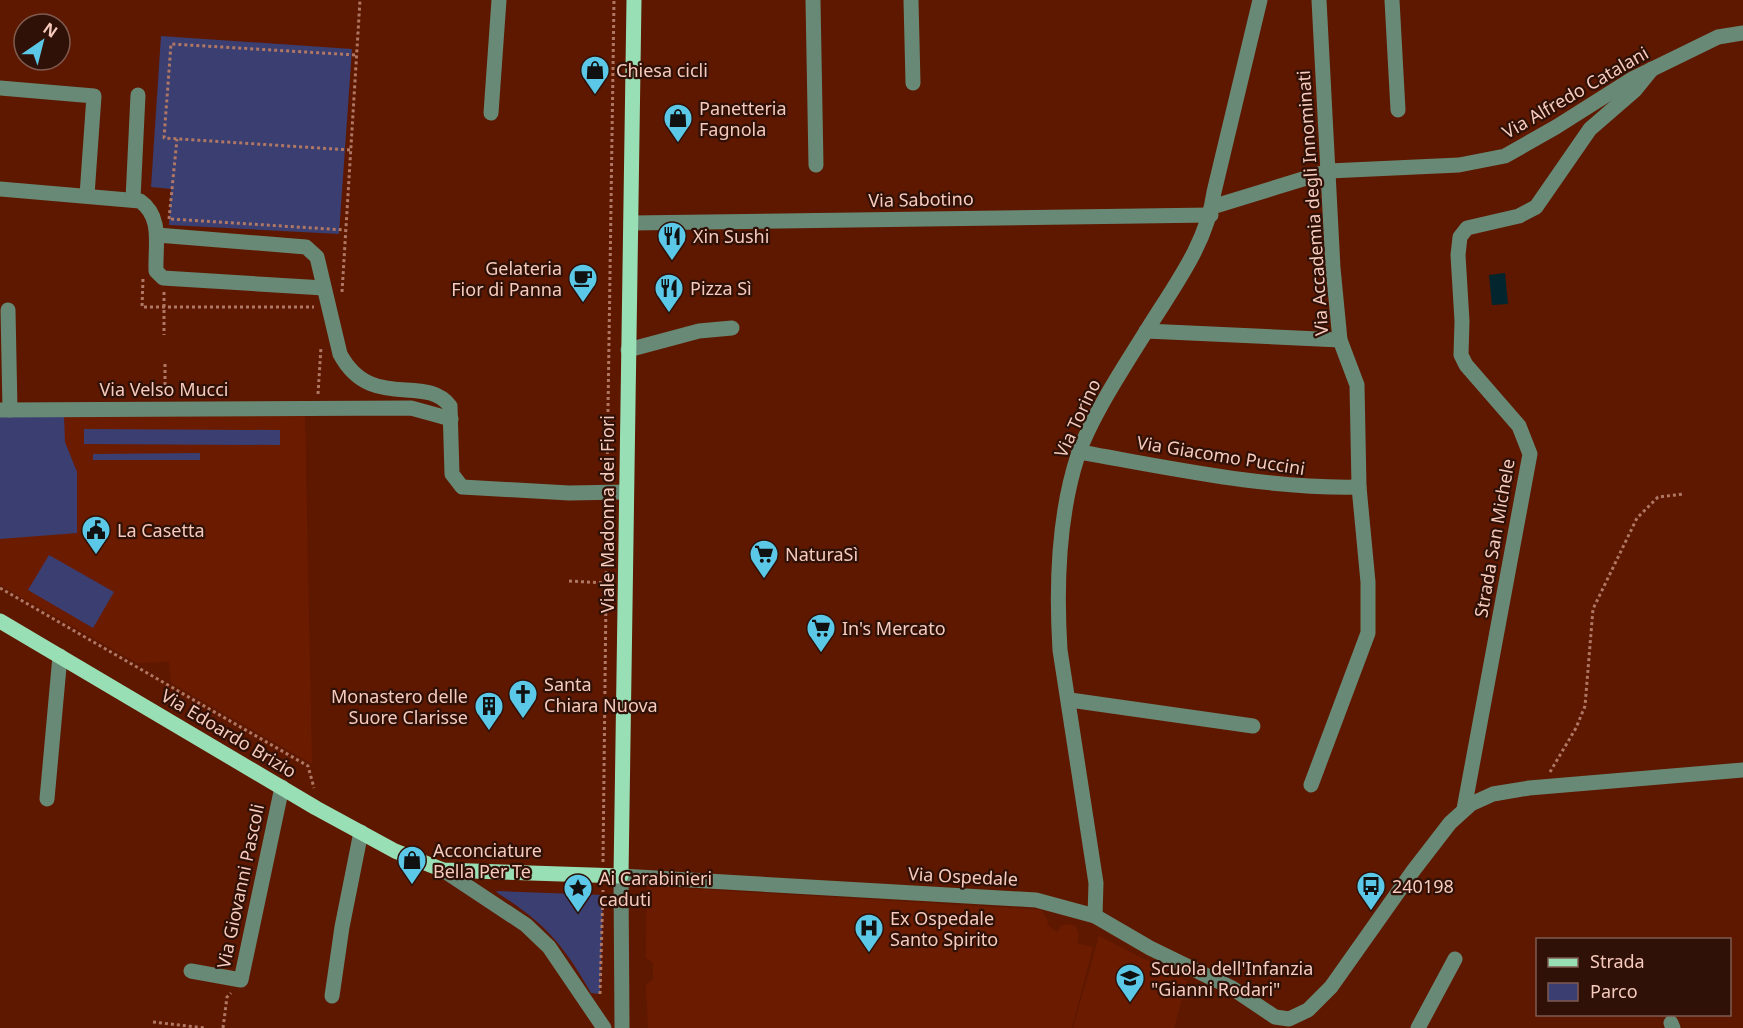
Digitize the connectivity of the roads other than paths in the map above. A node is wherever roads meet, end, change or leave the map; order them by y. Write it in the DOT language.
graph roads {
  1 [pos="499,0"];
  2 [pos="633,0"];
  3 [pos="813,0"];
  4 [pos="911,0"];
  5 [pos="1260,0"];
  6 [pos="1319,0"];
  7 [pos="1392,0"];
  8 [pos="1743,33"];
  9 [pos="1652,69"];
  10 [pos="913,83"];
  11 [pos="0,87"];
  12 [pos="138,95"];
  13 [pos="1398,110"];
  14 [pos="491,113"];
  15 [pos="816,165"];
  16 [pos="1329,171"];
  17 [pos="0,189"];
  18 [pos="87,195"];
  19 [pos="132,199"];
  20 [pos="1211,211"];
  21 [pos="631,223"];
  22 [pos="157,235"];
  23 [pos="324,288"];
  24 [pos="8,310"];
  25 [pos="732,328"];
  26 [pos="1146,331"];
  27 [pos="1340,340"];
  28 [pos="628,350"];
  29 [pos="5,410"];
  30 [pos="451,419"];
  31 [pos="1079,452"];
  32 [pos="1359,487"];
  33 [pos="626,492"];
  34 [pos="0,621"];
  35 [pos="60,656"];
  36 [pos="1070,700"];
  37 [pos="1253,726"];
  38 [pos="1743,770"];
  39 [pos="1311,785"];
  40 [pos="282,787"];
  41 [pos="47,799"];
  42 [pos="1464,809"];
  43 [pos="361,831"];
  44 [pos="443,870"];
  45 [pos="621,876"];
  46 [pos="1095,916"];
  47 [pos="1455,959"];
  48 [pos="191,971"];
  49 [pos="332,996"];
  50 [pos="1272,1022"];
  51 [pos="602,1025"];
  52 [pos="622,1028"];
  53 [pos="1418,1028"];
  1 -- 14 [label="street"];
  2 -- 21 [label="main road, Viale Madonna dei Fiori"];
  3 -- 15 [label="street"];
  4 -- 10 [label="street"];
  5 -- 20 [label="street, Via Torino"];
  6 -- 16 [label="street, Via Accademia degli Innominati"];
  7 -- 13 [label="street"];
  8 -- 9 [label="street, Via Alfredo Catalani"];
  9 -- 16 [label="street, Via Alfredo Catalani"];
  9 -- 42 [label="street, Strada San Michele"];
  11 -- 18 [label="street"];
  12 -- 19 [label="street"];
  16 -- 20 [label="street, Via Alfredo Catalani"];
  16 -- 27 [label="street, Via Accademia degli Innominati"];
  17 -- 18 [label="street"];
  18 -- 19 [label="street"];
  19 -- 22 [label="street"];
  20 -- 21 [label="street, Via Sabotino"];
  20 -- 26 [label="street, Via Torino"];
  21 -- 28 [label="main road, Viale Madonna dei Fiori"];
  22 -- 23 [label="street"];
  22 -- 23 [label="street"];
  23 -- 30 [label="street"];
  24 -- 29 [label="street, Via Velso Mucci"];
  25 -- 28 [label="street"];
  26 -- 27 [label="street"];
  26 -- 31 [label="street, Via Torino"];
  27 -- 32 [label="street, Via Accademia degli Innominati"];
  28 -- 33 [label="main road, Viale Madonna dei Fiori"];
  29 -- 30 [label="street, Via Velso Mucci"];
  30 -- 33 [label="street"];
  31 -- 32 [label="street, Via Giacomo Puccini"];
  31 -- 36 [label="street, Via Torino"];
  32 -- 39 [label="street, Via Accademia degli Innominati"];
  33 -- 45 [label="main road, Viale Madonna dei Fiori"];
  34 -- 35 [label="main road, Via Edoardo Brizio"];
  35 -- 40 [label="main road, Via Edoardo Brizio"];
  35 -- 41 [label="street"];
  36 -- 37 [label="street"];
  36 -- 46 [label="street, Via Torino"];
  38 -- 42 [label="street, Strada San Michele"];
  40 -- 43 [label="main road, Via Edoardo Brizio"];
  40 -- 48 [label="street, Via Giovanni Pascoli"];
  42 -- 50 [label="street, Strada San Michele"];
  43 -- 44 [label="main road, Via Edoardo Brizio"];
  43 -- 49 [label="street"];
  44 -- 45 [label="main road, Via Edoardo Brizio"];
  44 -- 51 [label="street, Via Edoardo Brizio"];
  45 -- 46 [label="street, Via Ospedale"];
  45 -- 52 [label="street, Viale Madonna dei Fiori"];
  46 -- 50 [label="street, Via Ospedale"];
  47 -- 53 [label="street"];
}
